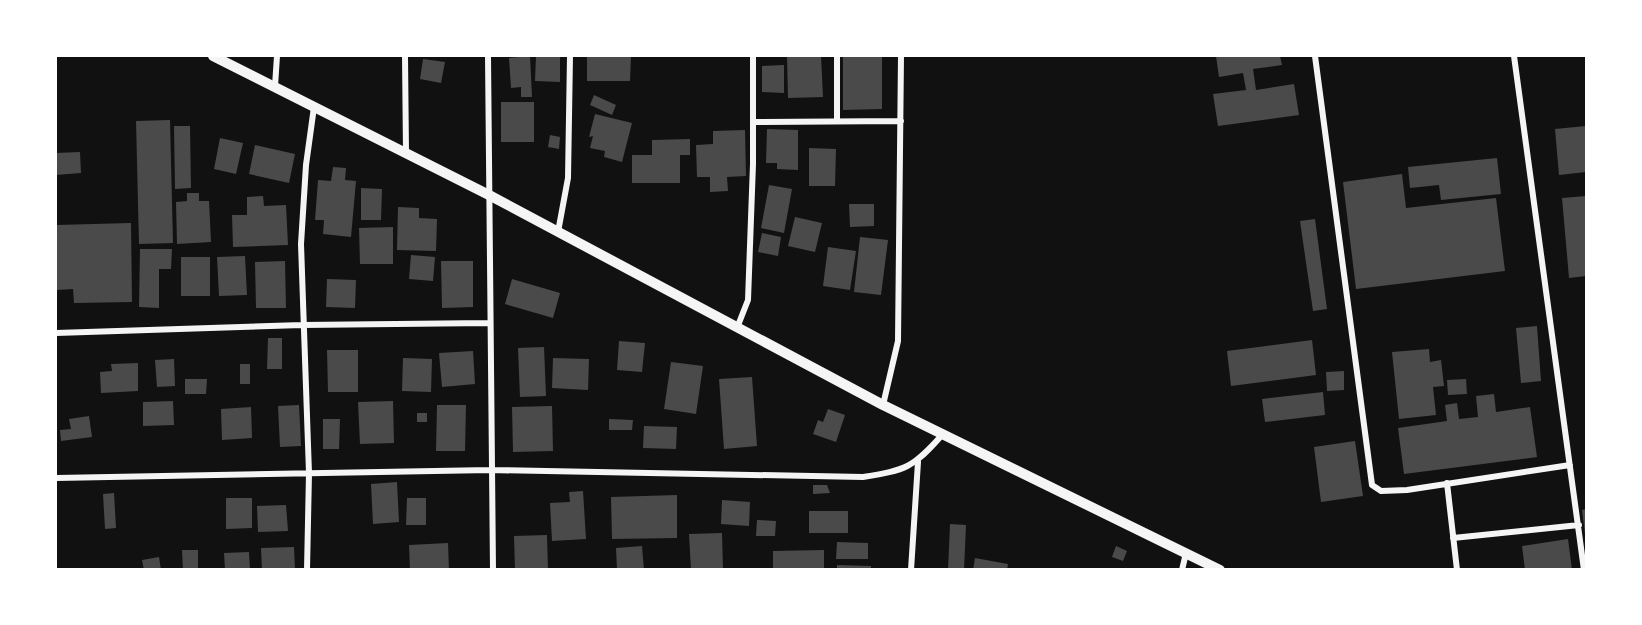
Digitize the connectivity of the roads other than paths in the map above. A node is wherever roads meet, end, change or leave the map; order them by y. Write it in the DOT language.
graph roads {
  1 [pos="213,56"];
  2 [pos="277,56"];
  3 [pos="405,56"];
  4 [pos="488,56"];
  5 [pos="570,56"];
  6 [pos="753,56"];
  7 [pos="837,56"];
  8 [pos="901,56"];
  9 [pos="1315,56"];
  10 [pos="1514,56"];
  11 [pos="275,86"];
  12 [pos="314,107"];
  13 [pos="837,121"];
  14 [pos="901,121"];
  15 [pos="753,122"];
  16 [pos="406,153"];
  17 [pos="489,195"];
  18 [pos="558,232"];
  19 [pos="489,323"];
  20 [pos="302,325"];
  21 [pos="737,328"];
  22 [pos="56,333"];
  23 [pos="883,405"];
  24 [pos="942,435"];
  25 [pos="918,462"];
  26 [pos="1570,465"];
  27 [pos="490,470"];
  28 [pos="309,473"];
  29 [pos="56,478"];
  30 [pos="1447,483"];
  31 [pos="1579,525"];
  32 [pos="1453,538"];
  33 [pos="1186,552"];
  34 [pos="307,570"];
  35 [pos="492,570"];
  36 [pos="911,570"];
  37 [pos="1182,570"];
  38 [pos="1220,570"];
  39 [pos="1457,570"];
  40 [pos="1584,570"];
  1 -- 11 [label="street"];
  2 -- 11 [label="street"];
  3 -- 16 [label="street"];
  4 -- 17 [label="street"];
  5 -- 18 [label="street"];
  6 -- 15 [label="street"];
  7 -- 13 [label="street"];
  8 -- 14 [label="street"];
  9 -- 30 [label="street"];
  10 -- 26 [label="street"];
  11 -- 12 [label="street"];
  12 -- 16 [label="street"];
  12 -- 20 [label="street"];
  13 -- 14 [label="street"];
  13 -- 15 [label="street"];
  14 -- 23 [label="street"];
  15 -- 21 [label="street"];
  16 -- 17 [label="street"];
  17 -- 18 [label="street"];
  17 -- 19 [label="street"];
  18 -- 21 [label="street"];
  19 -- 20 [label="street"];
  19 -- 27 [label="street"];
  20 -- 22 [label="street"];
  20 -- 28 [label="street"];
  21 -- 23 [label="street"];
  23 -- 24 [label="street"];
  24 -- 25 [label="street"];
  24 -- 33 [label="street"];
  25 -- 27 [label="street"];
  25 -- 36 [label="street"];
  26 -- 30 [label="street"];
  26 -- 31 [label="street"];
  27 -- 28 [label="street"];
  27 -- 35 [label="street"];
  28 -- 29 [label="street"];
  28 -- 34 [label="street"];
  30 -- 32 [label="street"];
  31 -- 32 [label="street"];
  31 -- 40 [label="street"];
  32 -- 39 [label="street"];
  33 -- 37 [label="street"];
  33 -- 38 [label="street"];
}
